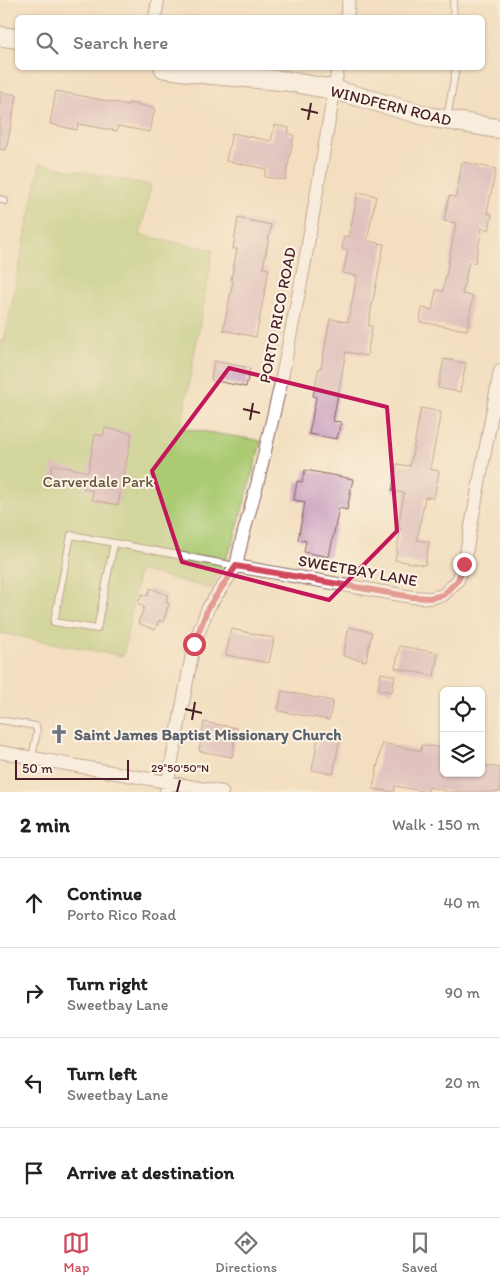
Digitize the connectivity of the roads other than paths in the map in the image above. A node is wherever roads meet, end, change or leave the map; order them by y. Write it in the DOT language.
graph roads {
  1 [pos="158,0"];
  2 [pos="350,0"];
  3 [pos="454,0"];
  4 [pos="156,15"];
  5 [pos="348,15"];
  6 [pos="454,15"];
  7 [pos="0,36"];
  8 [pos="15,38"];
  9 [pos="178,70"];
  10 [pos="338,70"];
  11 [pos="456,70"];
  12 [pos="335,90"];
  13 [pos="447,120"];
  14 [pos="500,130"];
  15 [pos="500,371"];
  16 [pos="114,543"];
  17 [pos="236,566"];
  18 [pos="0,720"];
  19 [pos="0,752"];
  20 [pos="32,758"];
  21 [pos="167,787"];
  22 [pos="222,792"];
  1 -- 4 [label="street"];
  2 -- 5 [label="street"];
  3 -- 6 [label="lane"];
  7 -- 8 [label="street"];
  9 -- 12 [label="street, WINDFERN ROAD"];
  10 -- 12 [label="street, PORTO RICO ROAD"];
  11 -- 13 [label="lane"];
  12 -- 13 [label="street, WINDFERN ROAD"];
  12 -- 17 [label="street, PORTO RICO ROAD"];
  13 -- 14 [label="street, WINDFERN ROAD"];
  15 -- 17 [label="street, SWEETBAY LANE"];
  16 -- 16 [label="lane"];
  16 -- 17 [label="lane"];
  17 -- 21 [label="street, PORTO RICO ROAD"];
  18 -- 20 [label="lane"];
  19 -- 20 [label="street"];
  20 -- 21 [label="street"];
  21 -- 22 [label="street"];
}
